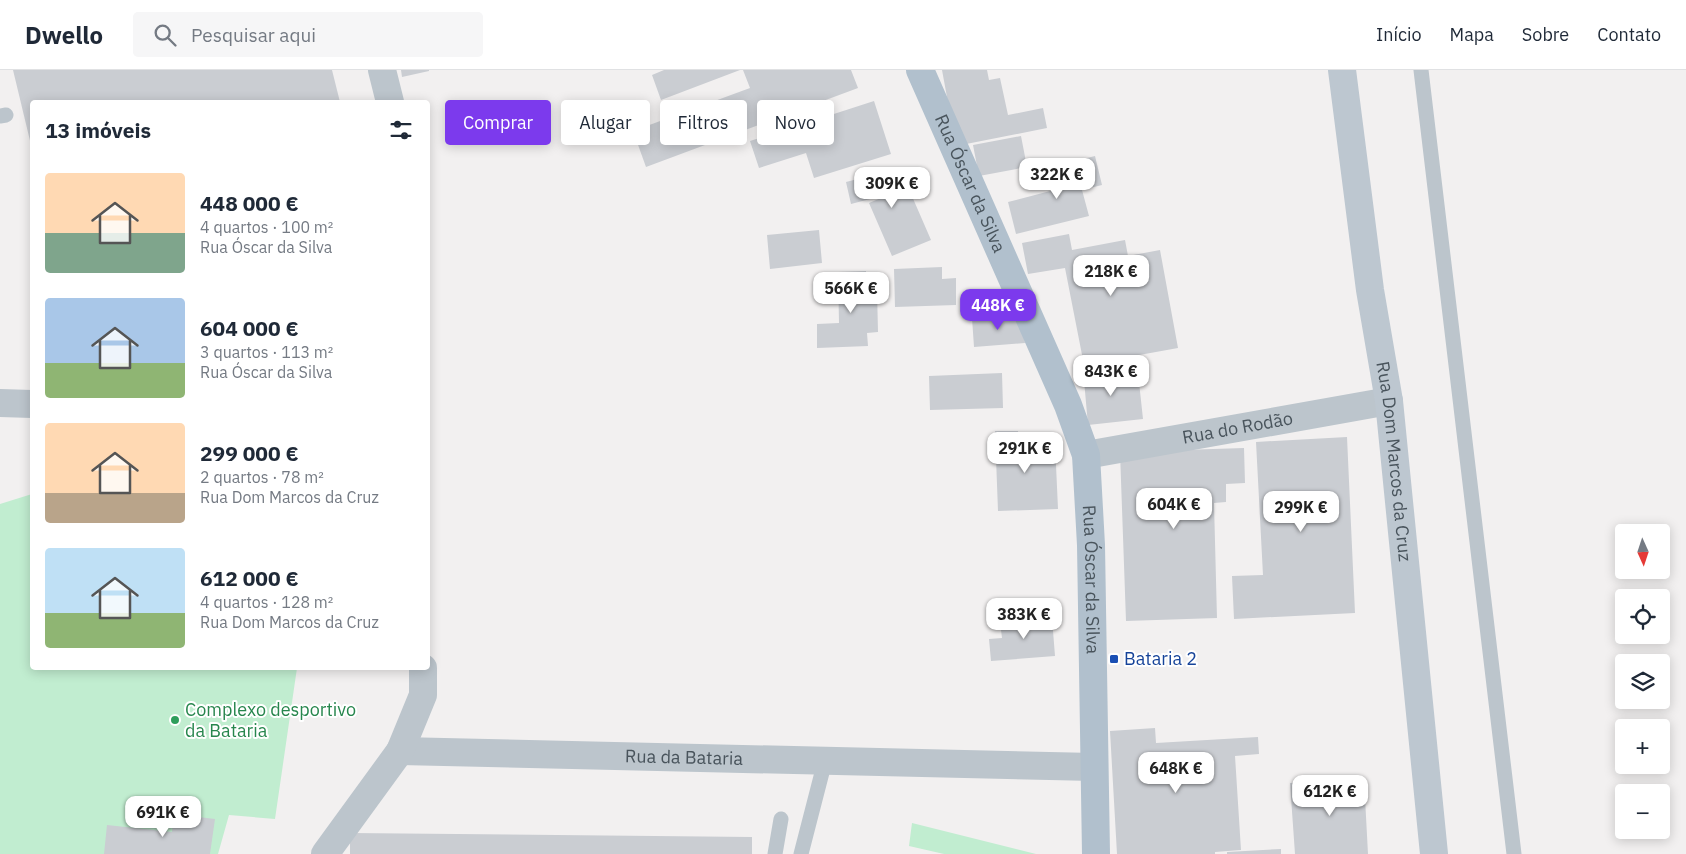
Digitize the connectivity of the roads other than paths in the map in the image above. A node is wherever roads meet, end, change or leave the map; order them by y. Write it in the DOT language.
graph roads {
  1 [pos="382,70"];
  2 [pos="920,70"];
  3 [pos="1342,70"];
  4 [pos="1421,70"];
  5 [pos="390,100"];
  6 [pos="1390,401"];
  7 [pos="0,403"];
  8 [pos="30,404"];
  9 [pos="1086,455"];
  10 [pos="423,670"];
  11 [pos="400,751"];
  12 [pos="825,761"];
  13 [pos="1094,767"];
  14 [pos="781,819"];
  15 [pos="325,854"];
  16 [pos="776,854"];
  17 [pos="800,854"];
  18 [pos="1096,854"];
  19 [pos="1434,854"];
  20 [pos="1514,854"];
  1 -- 5 [label="street"];
  2 -- 9 [label="main road, Rua Óscar da Silva"];
  3 -- 6 [label="street, Rua Dom Marcos da Cruz"];
  4 -- 20 [label="lane"];
  6 -- 9 [label="street, Rua do Rodão"];
  6 -- 19 [label="street, Rua Dom Marcos da Cruz"];
  7 -- 8 [label="street"];
  9 -- 13 [label="main road, Rua Óscar da Silva"];
  10 -- 11 [label="street"];
  11 -- 12 [label="street, Rua da Bataria"];
  11 -- 15 [label="street"];
  12 -- 13 [label="street, Rua da Bataria"];
  12 -- 17 [label="lane"];
  13 -- 18 [label="main road, Rua Óscar da Silva"];
  14 -- 16 [label="lane"];
}
